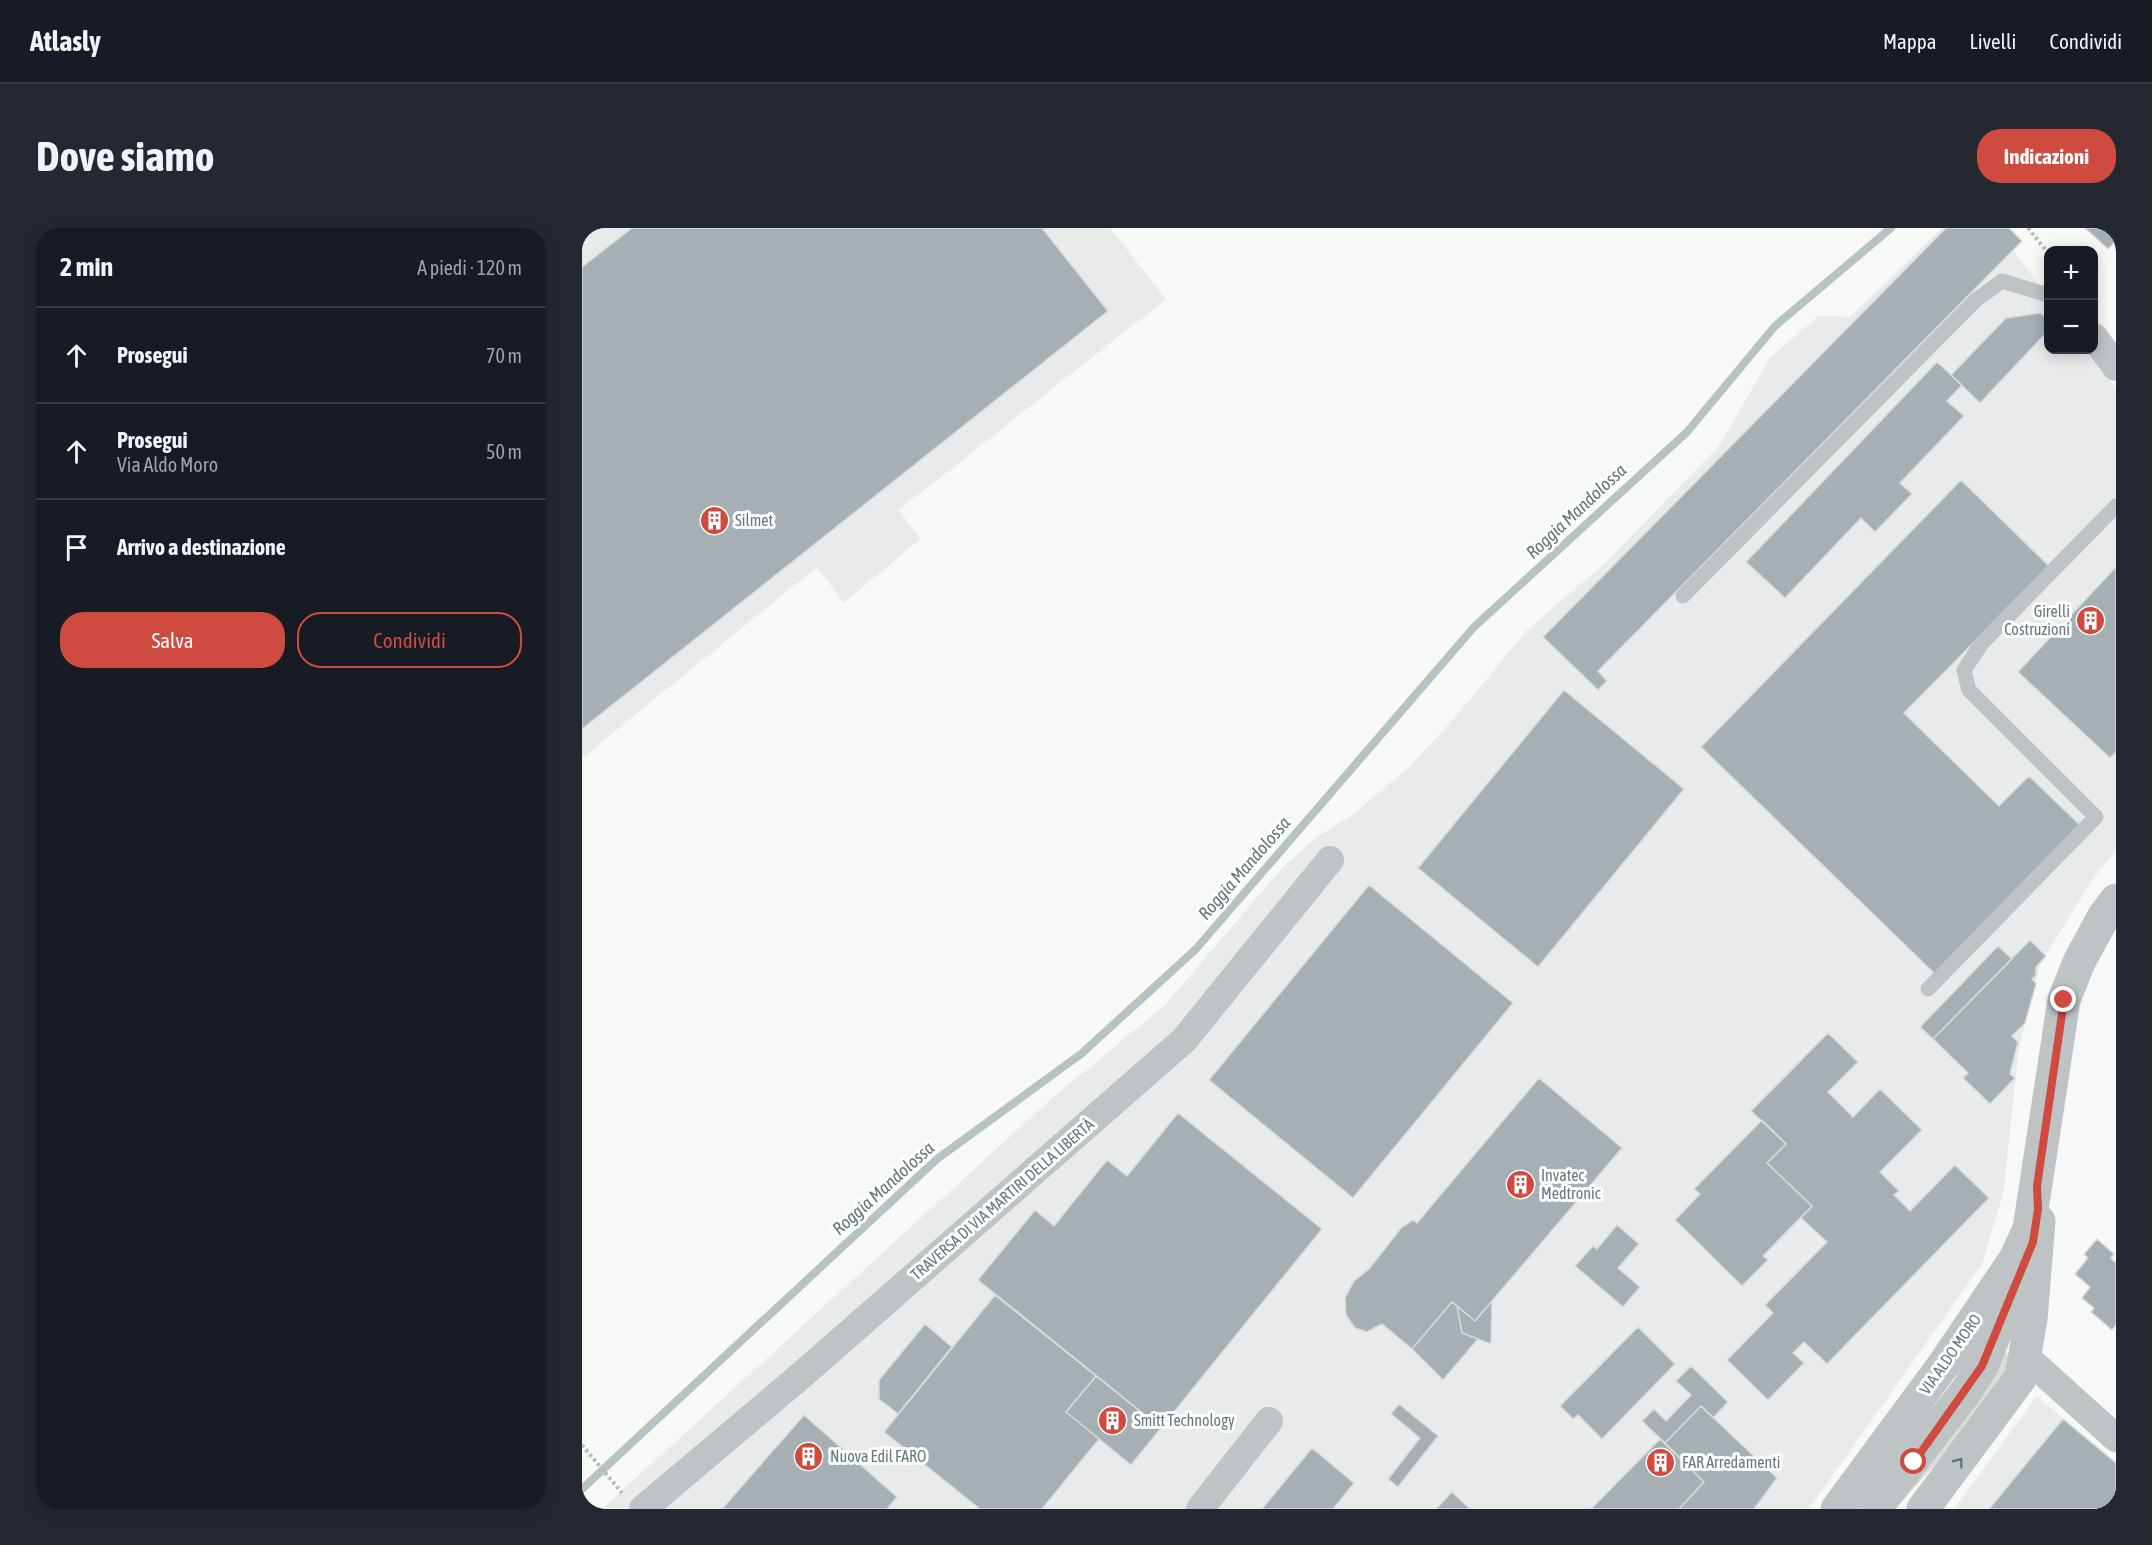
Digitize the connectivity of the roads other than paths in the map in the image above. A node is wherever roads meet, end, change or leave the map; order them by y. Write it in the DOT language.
graph roads {
  1 [pos="2044,294"];
  2 [pos="2098,342"];
  3 [pos="2116,367"];
  4 [pos="2116,506"];
  5 [pos="1683,596"];
  6 [pos="1330,860"];
  7 [pos="2116,900"];
  8 [pos="1928,989"];
  9 [pos="2038,1198"];
  10 [pos="1984,1327"];
  11 [pos="2026,1357"];
  12 [pos="1944,1364"];
  13 [pos="1269,1421"];
  14 [pos="2116,1438"];
  15 [pos="635,1504"];
  16 [pos="1200,1509"];
  17 [pos="1837,1509"];
  18 [pos="1866,1509"];
  19 [pos="1875,1509"];
  20 [pos="1923,1509"];
  1 -- 5 [label="lane"];
  2 -- 3 [label="street"];
  4 -- 8 [label="lane"];
  6 -- 15 [label="street, TRAVERSA DI VIA MARTIRI DELLA LIBERTÀ"];
  7 -- 9 [label="street, VIA ALDO MORO"];
  9 -- 10 [label="street, VIA ALDO MORO"];
  9 -- 11 [label="street, VIA ALDO MORO"];
  10 -- 11 [label="street"];
  10 -- 12 [label="street, VIA ALDO MORO"];
  10 -- 19 [label="street"];
  11 -- 14 [label="street"];
  20 -- 11 [label="street, VIA ALDO MORO, one-way"];
  12 -- 17 [label="street, VIA ALDO MORO"];
  12 -- 18 [label="street"];
  13 -- 16 [label="street"];
}
